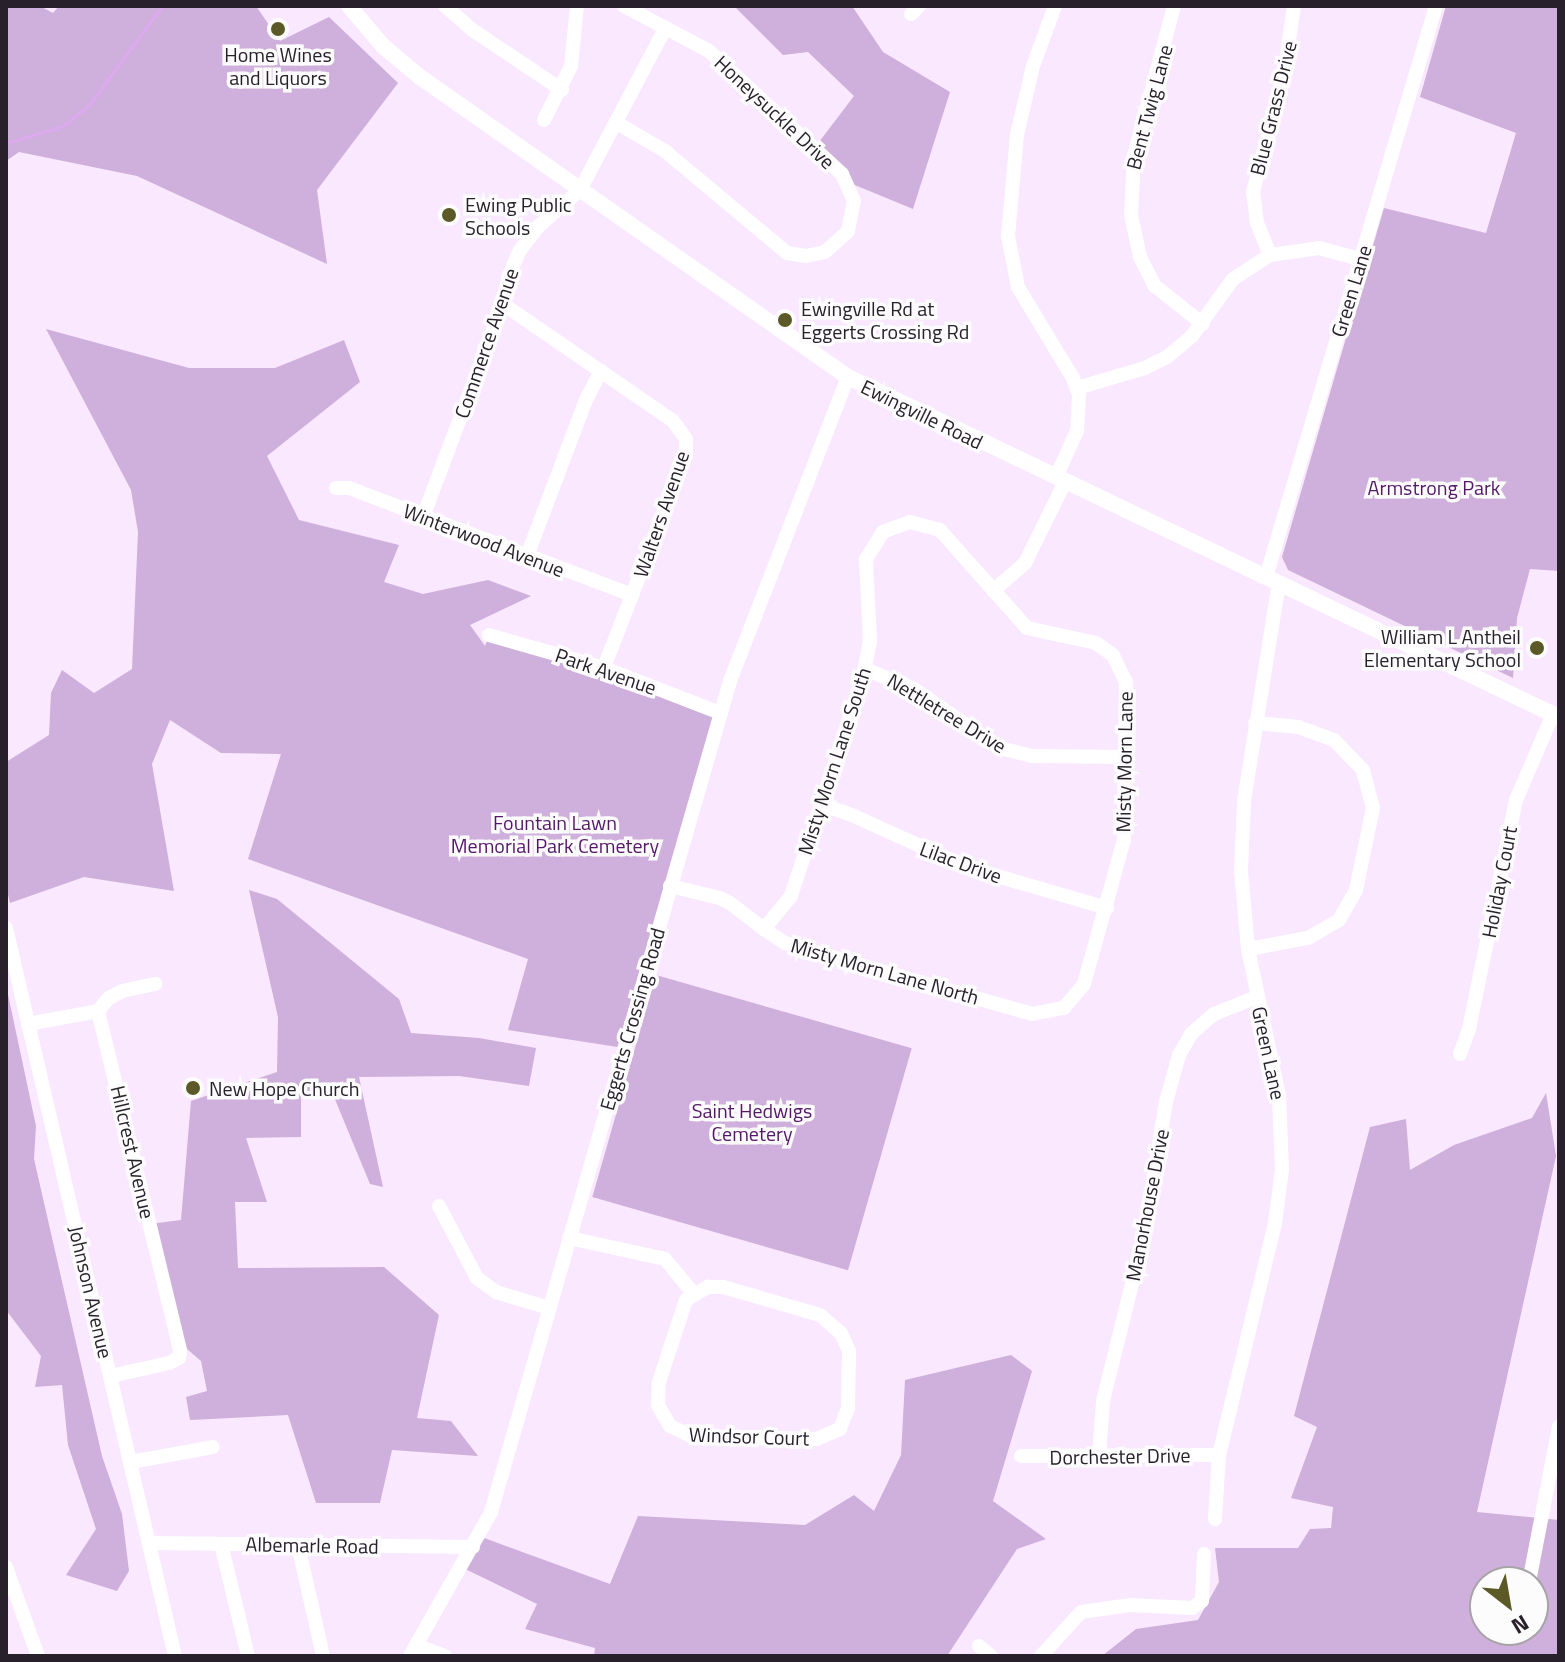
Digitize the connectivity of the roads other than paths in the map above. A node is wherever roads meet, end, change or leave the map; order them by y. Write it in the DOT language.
graph roads {
  1 [pos="349,6"];
  2 [pos="445,6"];
  3 [pos="577,6"];
  4 [pos="624,6"];
  5 [pos="1055,6"];
  6 [pos="1174,6"];
  7 [pos="1294,6"];
  8 [pos="1436,6"];
  9 [pos="665,29"];
  10 [pos="562,90"];
  11 [pos="544,120"];
  12 [pos="617,123"];
  13 [pos="580,190"];
  14 [pos="1270,255"];
  15 [pos="1360,259"];
  16 [pos="503,304"];
  17 [pos="1203,324"];
  18 [pos="601,371"];
  19 [pos="848,377"];
  20 [pos="1077,388"];
  21 [pos="1060,480"];
  22 [pos="336,488"];
  23 [pos="423,517"];
  24 [pos="921,522"];
  25 [pos="527,556"];
  26 [pos="1272,580"];
  27 [pos="993,591"];
  28 [pos="632,595"];
  29 [pos="489,635"];
  30 [pos="604,668"];
  31 [pos="865,669"];
  32 [pos="720,713"];
  33 [pos="1556,716"];
  34 [pos="1255,723"];
  35 [pos="1126,757"];
  36 [pos="820,804"];
  37 [pos="670,886"];
  38 [pos="1107,908"];
  39 [pos="6,928"];
  40 [pos="764,929"];
  41 [pos="1248,949"];
  42 [pos="155,984"];
  43 [pos="1257,997"];
  44 [pos="1064,1008"];
  45 [pos="98,1011"];
  46 [pos="28,1024"];
  47 [pos="1460,1054"];
  48 [pos="439,1206"];
  49 [pos="569,1238"];
  50 [pos="693,1293"];
  51 [pos="549,1308"];
  52 [pos="111,1376"];
  53 [pos="1559,1427"];
  54 [pos="213,1447"];
  55 [pos="1219,1455"];
  56 [pos="1021,1456"];
  57 [pos="1099,1456"];
  58 [pos="131,1462"];
  59 [pos="1215,1519"];
  60 [pos="150,1543"];
  61 [pos="221,1544"];
  62 [pos="298,1545"];
  63 [pos="473,1547"];
  64 [pos="1204,1554"];
  65 [pos="1532,1566"];
  66 [pos="6,1567"];
  67 [pos="413,1651"];
  68 [pos="38,1656"];
  69 [pos="175,1656"];
  70 [pos="248,1656"];
  71 [pos="323,1656"];
  72 [pos="445,1656"];
  73 [pos="1041,1656"];
  1 -- 13 [label="main road, Ewingville Road"];
  2 -- 10 [label="street"];
  3 -- 10 [label="street"];
  4 -- 9 [label="street, Honeysuckle Drive"];
  5 -- 20 [label="street"];
  6 -- 17 [label="street, Bent Twig Lane"];
  7 -- 14 [label="street, Blue Grass Drive"];
  8 -- 15 [label="street, Green Lane"];
  9 -- 12 [label="street"];
  9 -- 12 [label="street, Honeysuckle Drive"];
  10 -- 11 [label="street"];
  12 -- 13 [label="street"];
  13 -- 16 [label="street, Commerce Avenue"];
  13 -- 19 [label="main road, Ewingville Road"];
  14 -- 15 [label="street"];
  14 -- 17 [label="street"];
  15 -- 26 [label="street, Green Lane"];
  16 -- 18 [label="street, Walters Avenue"];
  16 -- 23 [label="street, Commerce Avenue"];
  17 -- 20 [label="street"];
  18 -- 25 [label="street"];
  18 -- 28 [label="street, Walters Avenue"];
  19 -- 21 [label="main road, Ewingville Road"];
  19 -- 32 [label="street, Eggerts Crossing Road"];
  20 -- 21 [label="street"];
  21 -- 26 [label="main road, Ewingville Road"];
  21 -- 27 [label="street"];
  22 -- 23 [label="street, Winterwood Avenue"];
  23 -- 25 [label="street, Winterwood Avenue"];
  24 -- 27 [label="street, Misty Morn Lane"];
  24 -- 31 [label="street, Misty Morn Lane South"];
  25 -- 28 [label="street, Winterwood Avenue"];
  26 -- 33 [label="main road, Ewingville Road"];
  26 -- 34 [label="street, Green Lane"];
  27 -- 35 [label="street, Misty Morn Lane"];
  28 -- 30 [label="street, Walters Avenue"];
  29 -- 30 [label="street, Park Avenue"];
  30 -- 32 [label="street, Park Avenue"];
  31 -- 35 [label="street, Nettletree Drive"];
  31 -- 36 [label="street, Misty Morn Lane South"];
  32 -- 37 [label="street, Eggerts Crossing Road"];
  33 -- 47 [label="street, Holiday Court"];
  34 -- 41 [label="street, Green Lane"];
  34 -- 41 [label="street"];
  35 -- 38 [label="street, Misty Morn Lane"];
  36 -- 38 [label="street, Lilac Drive"];
  36 -- 40 [label="street, Misty Morn Lane South"];
  37 -- 40 [label="street, Misty Morn Lane North"];
  37 -- 49 [label="street, Eggerts Crossing Road"];
  38 -- 44 [label="street, Misty Morn Lane"];
  39 -- 46 [label="street, Johnson Avenue"];
  40 -- 44 [label="street, Misty Morn Lane North"];
  41 -- 43 [label="street, Green Lane"];
  42 -- 45 [label="street"];
  43 -- 55 [label="street, Green Lane"];
  43 -- 57 [label="street, Manorhouse Drive"];
  45 -- 46 [label="street"];
  45 -- 52 [label="street, Hillcrest Avenue"];
  46 -- 52 [label="street, Johnson Avenue"];
  48 -- 51 [label="street"];
  49 -- 50 [label="street"];
  49 -- 51 [label="street, Eggerts Crossing Road"];
  50 -- 50 [label="street, Windsor Court"];
  51 -- 63 [label="street, Eggerts Crossing Road"];
  52 -- 58 [label="street, Johnson Avenue"];
  53 -- 65 [label="street"];
  54 -- 58 [label="street"];
  55 -- 57 [label="street, Dorchester Drive"];
  55 -- 59 [label="street, Green Lane"];
  56 -- 57 [label="street, Dorchester Drive"];
  58 -- 60 [label="street, Johnson Avenue"];
  60 -- 61 [label="street, Albemarle Road"];
  60 -- 69 [label="street, Johnson Avenue"];
  61 -- 62 [label="street, Albemarle Road"];
  61 -- 70 [label="street"];
  62 -- 63 [label="street, Albemarle Road"];
  62 -- 71 [label="street"];
  63 -- 67 [label="street, Eggerts Crossing Road"];
  64 -- 73 [label="street"];
  66 -- 68 [label="street"];
  67 -- 72 [label="street"];
}
